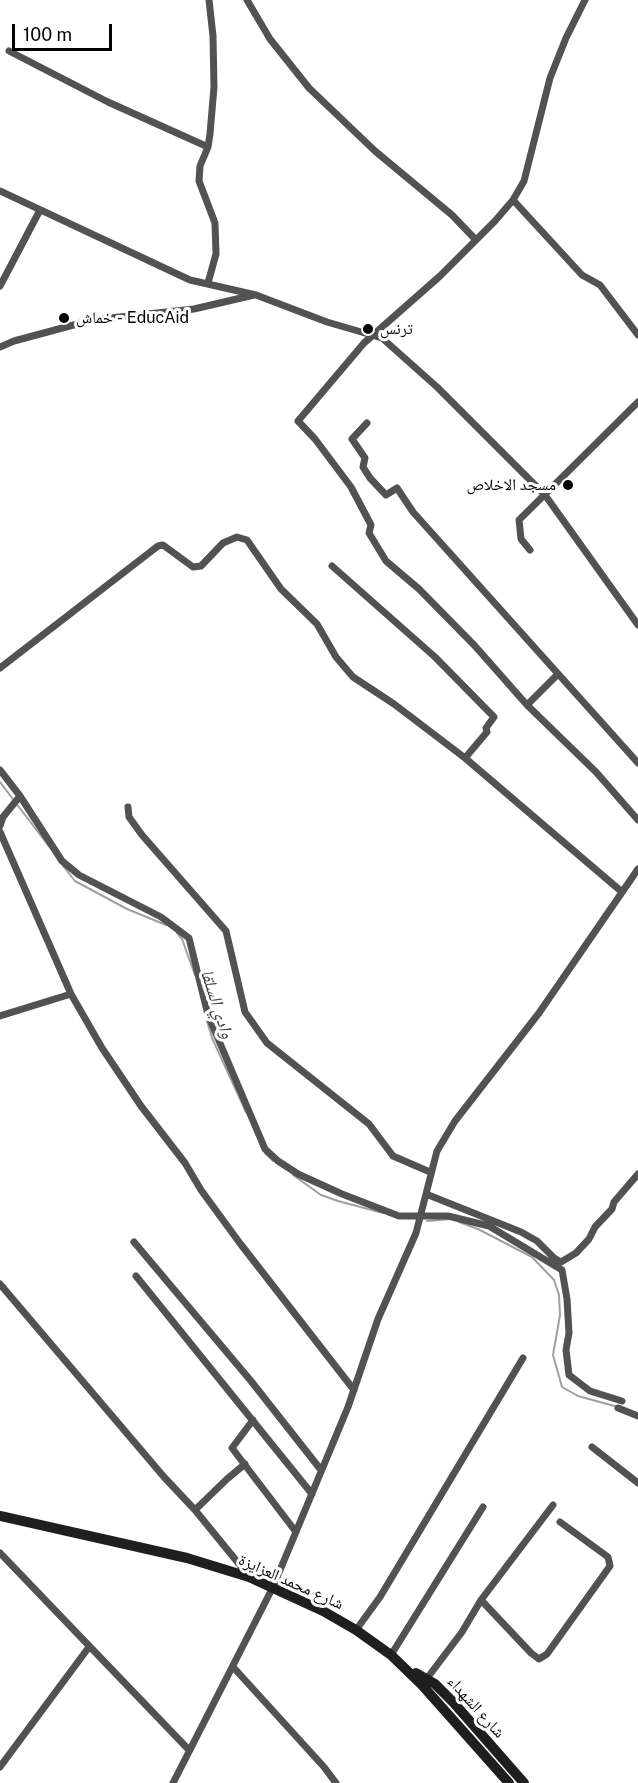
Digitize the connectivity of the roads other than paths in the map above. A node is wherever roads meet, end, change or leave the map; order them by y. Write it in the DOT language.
graph roads {
  1 [pos="209,0"];
  2 [pos="247,0"];
  3 [pos="585,0"];
  4 [pos="9,51"];
  5 [pos="208,147"];
  6 [pos="0,191"];
  7 [pos="513,200"];
  8 [pos="40,210"];
  9 [pos="476,240"];
  10 [pos="208,283"];
  11 [pos="0,286"];
  12 [pos="256,295"];
  13 [pos="638,335"];
  14 [pos="373,336"];
  15 [pos="0,347"];
  16 [pos="638,402"];
  17 [pos="367,423"];
  18 [pos="545,495"];
  19 [pos="530,550"];
  20 [pos="332,566"];
  21 [pos="638,625"];
  22 [pos="0,668"];
  23 [pos="558,674"];
  24 [pos="527,705"];
  25 [pos="465,758"];
  26 [pos="638,763"];
  27 [pos="0,770"];
  28 [pos="20,796"];
  29 [pos="128,807"];
  30 [pos="638,820"];
  31 [pos="0,826"];
  32 [pos="0,836"];
  33 [pos="638,869"];
  34 [pos="622,892"];
  35 [pos="71,994"];
  36 [pos="0,1016"];
  37 [pos="430,1172"];
  38 [pos="638,1174"];
  39 [pos="426,1194"];
  40 [pos="420,1217"];
  41 [pos="134,1242"];
  42 [pos="136,1276"];
  43 [pos="0,1284"];
  44 [pos="523,1358"];
  45 [pos="354,1390"];
  46 [pos="638,1416"];
  47 [pos="253,1420"];
  48 [pos="592,1447"];
  49 [pos="245,1464"];
  50 [pos="321,1470"];
  51 [pos="638,1483"];
  52 [pos="312,1494"];
  53 [pos="553,1505"];
  54 [pos="483,1507"];
  55 [pos="195,1510"];
  56 [pos="0,1516"];
  57 [pos="560,1522"];
  58 [pos="296,1532"];
  59 [pos="0,1553"];
  60 [pos="249,1577"];
  61 [pos="273,1587"];
  62 [pos="481,1600"];
  63 [pos="356,1630"];
  64 [pos="89,1647"];
  65 [pos="394,1658"];
  66 [pos="234,1668"];
  67 [pos="424,1682"];
  68 [pos="189,1750"];
  69 [pos="0,1767"];
  70 [pos="173,1783"];
  71 [pos="336,1783"];
  72 [pos="509,1783"];
  73 [pos="524,1783"];
  1 -- 5 [label="street"];
  2 -- 9 [label="street"];
  3 -- 7 [label="street"];
  4 -- 5 [label="street"];
  5 -- 10 [label="street"];
  6 -- 8 [label="street"];
  7 -- 9 [label="street"];
  7 -- 13 [label="street"];
  8 -- 10 [label="street"];
  8 -- 11 [label="street"];
  9 -- 14 [label="street"];
  10 -- 12 [label="street"];
  12 -- 14 [label="street"];
  12 -- 15 [label="street"];
  14 -- 18 [label="street"];
  14 -- 24 [label="street"];
  16 -- 18 [label="street"];
  17 -- 23 [label="street"];
  18 -- 19 [label="street"];
  18 -- 21 [label="street"];
  20 -- 25 [label="street"];
  22 -- 25 [label="street"];
  23 -- 24 [label="street"];
  23 -- 26 [label="street"];
  24 -- 30 [label="street"];
  25 -- 34 [label="street"];
  27 -- 28 [label="street"];
  28 -- 31 [label="street"];
  28 -- 40 [label="street"];
  29 -- 37 [label="street"];
  32 -- 35 [label="street"];
  33 -- 34 [label="street"];
  34 -- 37 [label="street"];
  35 -- 36 [label="street"];
  35 -- 45 [label="street"];
  37 -- 39 [label="street"];
  38 -- 39 [label="street"];
  39 -- 40 [label="street"];
  40 -- 45 [label="street"];
  40 -- 46 [label="street"];
  41 -- 50 [label="street"];
  42 -- 47 [label="street"];
  43 -- 55 [label="street"];
  44 -- 63 [label="street"];
  45 -- 50 [label="street"];
  47 -- 49 [label="street"];
  47 -- 52 [label="street"];
  48 -- 51 [label="street"];
  49 -- 55 [label="street"];
  49 -- 58 [label="street"];
  50 -- 52 [label="street"];
  52 -- 58 [label="street"];
  53 -- 62 [label="street"];
  54 -- 65 [label="street"];
  55 -- 60 [label="street"];
  56 -- 60 [label="main road, شارع محمد العزايزة"];
  57 -- 62 [label="street"];
  58 -- 61 [label="street"];
  59 -- 64 [label="street"];
  60 -- 61 [label="main road, شارع محمد العزايزة"];
  61 -- 63 [label="main road, شارع محمد العزايزة"];
  61 -- 66 [label="street"];
  62 -- 67 [label="street"];
  63 -- 65 [label="main road, شارع محمد العزايزة"];
  64 -- 68 [label="street"];
  64 -- 69 [label="street"];
  65 -- 67 [label="main road, شارع الشهداء"];
  66 -- 68 [label="street"];
  66 -- 71 [label="street"];
  67 -- 72 [label="main road"];
  67 -- 73 [label="main road, شارع الشهداء"];
  68 -- 70 [label="street"];
}
